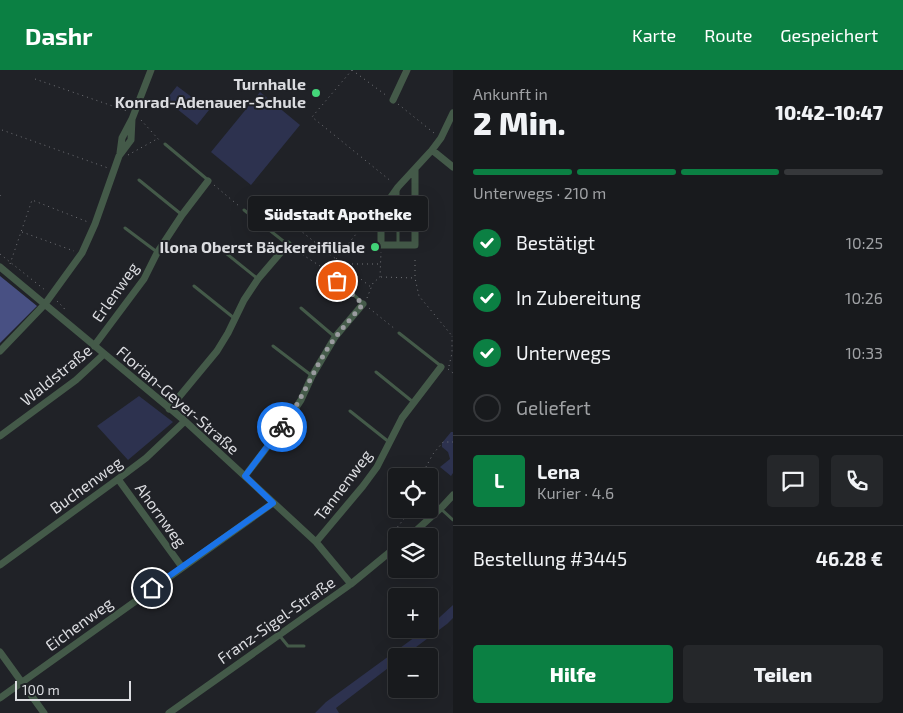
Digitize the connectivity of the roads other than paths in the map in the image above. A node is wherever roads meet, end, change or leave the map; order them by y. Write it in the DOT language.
graph roads {
  1 [pos="151,70"];
  2 [pos="407,70"];
  3 [pos="393,100"];
  4 [pos="453,113"];
  5 [pos="165,144"];
  6 [pos="432,150"];
  7 [pos="453,167"];
  8 [pos="415,168"];
  9 [pos="139,180"];
  10 [pos="208,180"];
  11 [pos="398,187"];
  12 [pos="244,210"];
  13 [pos="182,214"];
  14 [pos="125,228"];
  15 [pos="212,242"];
  16 [pos="288,244"];
  17 [pos="398,245"];
  18 [pos="157,253"];
  19 [pos="0,266"];
  20 [pos="324,269"];
  21 [pos="258,279"];
  22 [pos="194,286"];
  23 [pos="46,304"];
  24 [pos="363,304"];
  25 [pos="301,308"];
  26 [pos="235,318"];
  27 [pos="399,333"];
  28 [pos="335,337"];
  29 [pos="94,346"];
  30 [pos="273,346"];
  31 [pos="0,351"];
  32 [pos="104,354"];
  33 [pos="445,368"];
  34 [pos="376,372"];
  35 [pos="312,376"];
  36 [pos="414,403"];
  37 [pos="170,409"];
  38 [pos="350,411"];
  39 [pos="185,421"];
  40 [pos="0,436"];
  41 [pos="389,443"];
  42 [pos="245,476"];
  43 [pos="118,480"];
  44 [pos="453,494"];
  45 [pos="273,503"];
  46 [pos="441,508"];
  47 [pos="453,520"];
  48 [pos="419,528"];
  49 [pos="316,542"];
  50 [pos="388,554"];
  51 [pos="0,565"];
  52 [pos="182,567"];
  53 [pos="351,584"];
  54 [pos="278,635"];
  55 [pos="304,646"];
  56 [pos="0,652"];
  57 [pos="22,683"];
  58 [pos="0,698"];
  59 [pos="44,713"];
  60 [pos="169,713"];
  1 -- 23 [label="street"];
  2 -- 3 [label="street"];
  4 -- 6 [label="street"];
  5 -- 10 [label="lane"];
  6 -- 7 [label="street"];
  6 -- 8 [label="street"];
  8 -- 11 [label="street"];
  8 -- 17 [label="street"];
  9 -- 13 [label="lane"];
  10 -- 13 [label="street, Erlenweg"];
  11 -- 17 [label="lane"];
  11 -- 17 [label="street"];
  12 -- 16 [label="lane"];
  13 -- 18 [label="street, Erlenweg"];
  14 -- 18 [label="lane, Erlenweg"];
  15 -- 21 [label="lane"];
  16 -- 21 [label="street"];
  18 -- 29 [label="street, Erlenweg"];
  19 -- 23 [label="street, Florian-Geyer-Straße"];
  20 -- 24 [label="lane"];
  21 -- 26 [label="street"];
  22 -- 26 [label="lane"];
  23 -- 29 [label="street, Florian-Geyer-Straße"];
  23 -- 31 [label="street"];
  24 -- 28 [label="street"];
  25 -- 28 [label="lane"];
  26 -- 37 [label="street"];
  27 -- 33 [label="lane"];
  28 -- 35 [label="street"];
  29 -- 32 [label="street, Florian-Geyer-Straße"];
  30 -- 35 [label="lane"];
  32 -- 37 [label="street, Florian-Geyer-Straße"];
  32 -- 40 [label="street, Waldstraße"];
  33 -- 36 [label="street, Tannenweg"];
  34 -- 36 [label="lane"];
  35 -- 42 [label="street"];
  36 -- 41 [label="street, Tannenweg"];
  37 -- 39 [label="street, Florian-Geyer-Straße"];
  38 -- 41 [label="lane, Tannenweg"];
  39 -- 42 [label="street, Florian-Geyer-Straße"];
  39 -- 43 [label="street, Buchenweg"];
  41 -- 49 [label="street, Tannenweg"];
  42 -- 45 [label="street, Florian-Geyer-Straße"];
  43 -- 51 [label="street, Buchenweg"];
  43 -- 52 [label="street, Ahornweg"];
  44 -- 46 [label="street"];
  45 -- 49 [label="street, Florian-Geyer-Straße"];
  45 -- 52 [label="street, Eichenweg"];
  46 -- 47 [label="lane"];
  46 -- 48 [label="street"];
  49 -- 53 [label="street, Florian-Geyer-Straße"];
  50 -- 53 [label="street, Franz-Sigel-Straße"];
  52 -- 57 [label="street, Eichenweg"];
  53 -- 54 [label="street, Franz-Sigel-Straße"];
  54 -- 55 [label="lane"];
  54 -- 60 [label="street, Franz-Sigel-Straße"];
  56 -- 57 [label="street"];
  57 -- 58 [label="street, Eichenweg"];
  57 -- 59 [label="street"];
}
